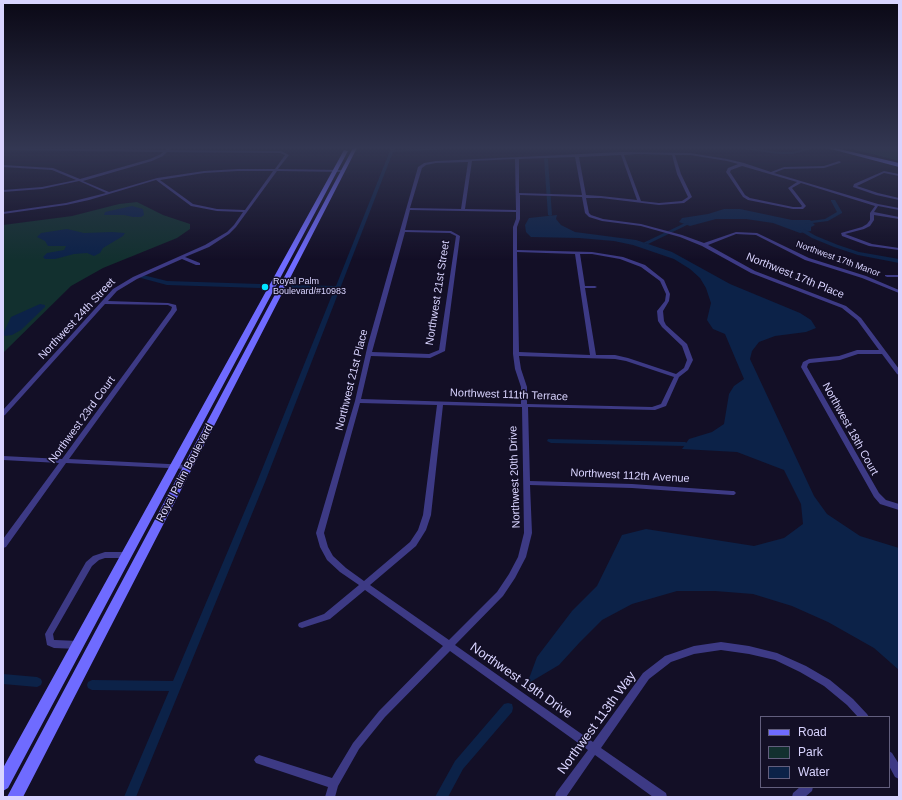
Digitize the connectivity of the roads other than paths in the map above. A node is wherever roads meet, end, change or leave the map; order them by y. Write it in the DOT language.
graph roads {
  1 [pos="55,185"];
  2 [pos="92,185"];
  3 [pos="135,185"];
  4 [pos="166,185"];
  5 [pos="265,185"];
  6 [pos="331,185"];
  7 [pos="332,185"];
  8 [pos="415,185"];
  9 [pos="466,185"];
  10 [pos="518,185"];
  11 [pos="582,185"];
  12 [pos="633,185"];
  13 [pos="685,185"];
  14 [pos="737,185"];
  15 [pos="794,185"];
  16 [pos="811,185"];
  17 [pos="855,185"];
  18 [pos="3,191"];
  19 [pos="109,193"];
  20 [pos="518,194"];
  21 [pos="899,194"];
  22 [pos="584,196"];
  23 [pos="893,198"];
  24 [pos="899,199"];
  25 [pos="639,201"];
  26 [pos="871,203"];
  27 [pos="877,204"];
  28 [pos="408,209"];
  29 [pos="899,209"];
  30 [pos="463,210"];
  31 [pos="246,211"];
  32 [pos="518,211"];
  33 [pos="872,211"];
  34 [pos="3,212"];
  35 [pos="899,218"];
  36 [pos="403,231"];
  37 [pos="704,245"];
  38 [pos="899,249"];
  39 [pos="516,251"];
  40 [pos="577,252"];
  41 [pos="181,257"];
  42 [pos="198,264"];
  43 [pos="887,276"];
  44 [pos="899,276"];
  45 [pos="582,287"];
  46 [pos="595,287"];
  47 [pos="899,292"];
  48 [pos="104,302"];
  49 [pos="883,352"];
  50 [pos="369,354"];
  51 [pos="516,354"];
  52 [pos="593,356"];
  53 [pos="899,373"];
  54 [pos="677,376"];
  55 [pos="358,401"];
  56 [pos="440,403"];
  57 [pos="524,405"];
  58 [pos="3,414"];
  59 [pos="3,458"];
  60 [pos="64,461"];
  61 [pos="175,466"];
  62 [pos="188,467"];
  63 [pos="527,483"];
  64 [pos="732,494"];
  65 [pos="899,507"];
  66 [pos="3,545"];
  67 [pos="126,555"];
  68 [pos="366,585"];
  69 [pos="302,625"];
  70 [pos="78,645"];
  71 [pos="449,646"];
  72 [pos="863,716"];
  73 [pos="595,749"];
  74 [pos="259,760"];
  75 [pos="890,760"];
  76 [pos="899,774"];
  77 [pos="3,783"];
  78 [pos="334,784"];
  79 [pos="807,788"];
  80 [pos="16,797"];
  81 [pos="330,797"];
  82 [pos="560,797"];
  83 [pos="662,797"];
  84 [pos="797,797"];
  1 -- 18 [label="street"];
  2 -- 19 [label="street"];
  3 -- 19 [label="street"];
  4 -- 31 [label="street"];
  5 -- 31 [label="street, Northwest 24th Street"];
  6 -- 61 [label="main road, Royal Palm Boulevard"];
  7 -- 62 [label="main road, Royal Palm Boulevard"];
  8 -- 28 [label="street, Northwest 21st Place"];
  9 -- 30 [label="street"];
  10 -- 20 [label="street, Northwest 20th Drive"];
  11 -- 22 [label="street"];
  12 -- 25 [label="street"];
  13 -- 25 [label="street"];
  14 -- 15 [label="street"];
  16 -- 26 [label="street"];
  17 -- 23 [label="street"];
  19 -- 34 [label="street"];
  20 -- 22 [label="street"];
  20 -- 32 [label="street, Northwest 20th Drive"];
  21 -- 23 [label="street"];
  22 -- 25 [label="street"];
  22 -- 37 [label="street"];
  23 -- 24 [label="street"];
  26 -- 27 [label="street"];
  26 -- 33 [label="street"];
  27 -- 29 [label="street"];
  27 -- 33 [label="street"];
  28 -- 30 [label="street"];
  28 -- 36 [label="street, Northwest 21st Place"];
  30 -- 32 [label="street"];
  31 -- 41 [label="street, Northwest 24th Street"];
  32 -- 39 [label="street, Northwest 20th Drive"];
  33 -- 35 [label="street"];
  33 -- 38 [label="street"];
  36 -- 50 [label="street, Northwest 21st Place"];
  36 -- 50 [label="street, Northwest 21st Street"];
  37 -- 47 [label="street, Northwest 17th Manor"];
  37 -- 49 [label="street, Northwest 17th Place"];
  39 -- 40 [label="street"];
  39 -- 51 [label="street, Northwest 20th Drive"];
  40 -- 45 [label="street"];
  40 -- 54 [label="street"];
  41 -- 42 [label="street"];
  41 -- 48 [label="street, Northwest 24th Street"];
  43 -- 44 [label="street"];
  45 -- 46 [label="street"];
  45 -- 52 [label="street"];
  48 -- 58 [label="street, Northwest 24th Street"];
  48 -- 60 [label="street, Northwest 23rd Court"];
  49 -- 53 [label="street, Northwest 17th Place"];
  49 -- 65 [label="street, Northwest 18th Court"];
  50 -- 55 [label="street, Northwest 21st Place"];
  51 -- 52 [label="street"];
  51 -- 57 [label="street, Northwest 20th Drive"];
  52 -- 54 [label="street"];
  54 -- 57 [label="street, Northwest 111th Terrace"];
  55 -- 56 [label="street, Northwest 111th Terrace"];
  55 -- 68 [label="street, Northwest 21st Place"];
  56 -- 57 [label="street, Northwest 111th Terrace"];
  56 -- 68 [label="street"];
  57 -- 63 [label="street, Northwest 20th Drive"];
  59 -- 60 [label="street"];
  60 -- 61 [label="street"];
  60 -- 66 [label="street, Northwest 23rd Court"];
  61 -- 62 [label="street"];
  61 -- 67 [label="main road, Royal Palm Boulevard"];
  62 -- 80 [label="main road, Royal Palm Boulevard"];
  63 -- 64 [label="street, Northwest 112th Avenue"];
  63 -- 71 [label="street, Northwest 20th Drive"];
  67 -- 70 [label="main road, Royal Palm Boulevard"];
  67 -- 70 [label="street"];
  68 -- 69 [label="street"];
  68 -- 71 [label="street, Northwest 19th Drive"];
  70 -- 77 [label="main road, Royal Palm Boulevard"];
  71 -- 73 [label="street, Northwest 19th Drive"];
  71 -- 78 [label="street, Northwest 20th Drive"];
  72 -- 73 [label="street, Northwest 113th Way"];
  73 -- 82 [label="street, Northwest 113th Way"];
  73 -- 83 [label="street, Northwest 19th Drive"];
  74 -- 78 [label="street"];
  75 -- 76 [label="street"];
  78 -- 81 [label="street, Northwest 20th Drive"];
  79 -- 84 [label="street"];
}
